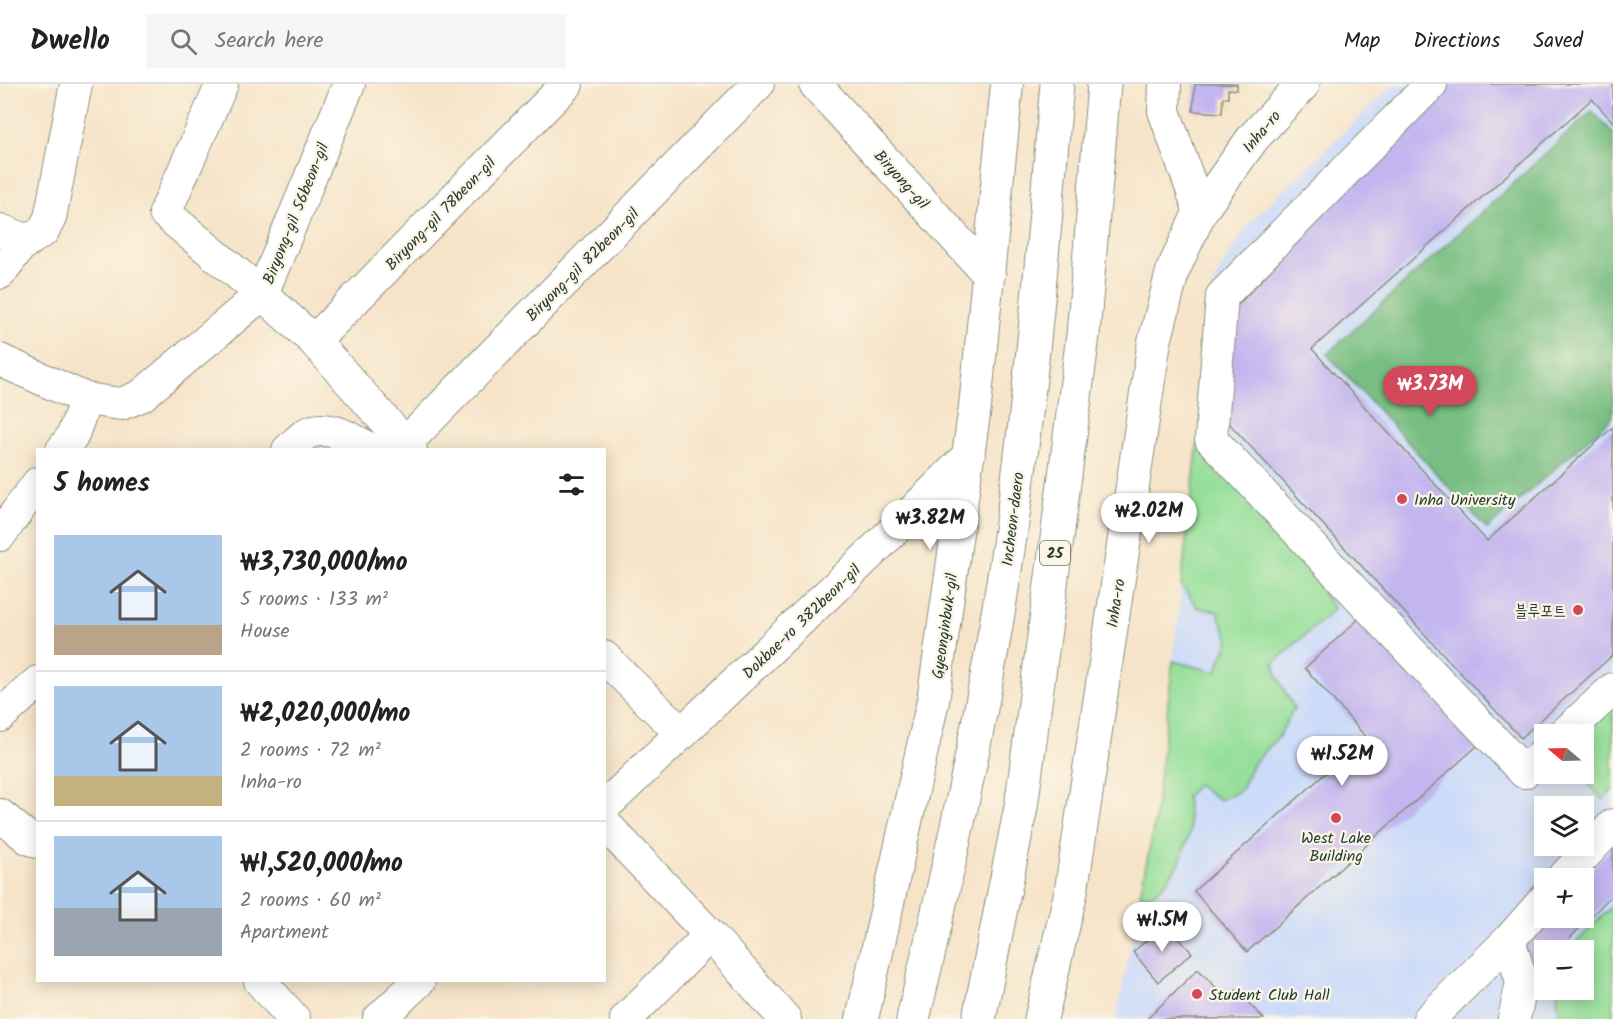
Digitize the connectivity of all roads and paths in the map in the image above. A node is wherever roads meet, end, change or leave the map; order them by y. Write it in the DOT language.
graph roads {
  1 [pos="76,84"];
  2 [pos="222,84"];
  3 [pos="349,84"];
  4 [pos="567,84"];
  5 [pos="758,84"];
  6 [pos="815,84"];
  7 [pos="1007,84"];
  8 [pos="1057,84"];
  9 [pos="1104,84"];
  10 [pos="1165,84"];
  11 [pos="1303,84"];
  12 [pos="1431,84"];
  13 [pos="1200,212"];
  14 [pos="14,235"];
  15 [pos="0,273"];
  16 [pos="989,275"];
  17 [pos="262,294"];
  18 [pos="314,341"];
  19 [pos="0,360"];
  20 [pos="86,399"];
  21 [pos="408,447"];
  22 [pos="64,448"];
  23 [pos="290,448"];
  24 [pos="368,448"];
  25 [pos="969,455"];
  26 [pos="36,486"];
  27 [pos="0,535"];
  28 [pos="606,659"];
  29 [pos="36,684"];
  30 [pos="1613,689"];
  31 [pos="0,716"];
  32 [pos="1575,724"];
  33 [pos="682,734"];
  34 [pos="1534,762"];
  35 [pos="606,805"];
  36 [pos="0,815"];
  37 [pos="606,825"];
  38 [pos="1613,825"];
  39 [pos="36,841"];
  40 [pos="1572,868"];
  41 [pos="1534,912"];
  42 [pos="710,935"];
  43 [pos="1509,940"];
  44 [pos="261,982"];
  45 [pos="418,982"];
  46 [pos="294,1019"];
  47 [pos="379,1019"];
  48 [pos="626,1019"];
  49 [pos="785,1019"];
  50 [pos="862,1019"];
  51 [pos="913,1019"];
  52 [pos="979,1019"];
  53 [pos="1041,1019"];
  54 [pos="1429,1019"];
  55 [pos="1514,1019"];
  1 -- 14 [label="street"];
  2 -- 17 [label="street, Biryong-gil 56beon-gil"];
  3 -- 17 [label="street, Biryong-gil 56beon-gil"];
  4 -- 18 [label="street, Biryong-gil 78beon-gil"];
  5 -- 21 [label="street, Biryong-gil 82beon-gil"];
  6 -- 16 [label="street, Biryong-gil"];
  7 -- 16 [label="street, Gyeonginbuk-gil"];
  8 -- 51 [label="main road, Incheon-daero"];
  9 -- 52 [label="main road, 25"];
  10 -- 13 [label="street"];
  11 -- 13 [label="main road, Inha-ro"];
  12 -- 34 [label="street"];
  13 -- 53 [label="main road, Inha-ro"];
  14 -- 15 [label="street"];
  16 -- 25 [label="street, Gyeonginbuk-gil"];
  17 -- 18 [label="street"];
  17 -- 20 [label="street"];
  18 -- 21 [label="street"];
  19 -- 20 [label="street"];
  20 -- 22 [label="street"];
  23 -- 24 [label="street"];
  25 -- 33 [label="street, Dokbae-ro 382beon-gil"];
  25 -- 50 [label="street, Gyeonginbuk-gil"];
  26 -- 27 [label="street"];
  28 -- 33 [label="street"];
  29 -- 31 [label="street"];
  30 -- 32 [label="street"];
  33 -- 35 [label="street, Dokbae-ro 382beon-gil"];
  36 -- 39 [label="street"];
  37 -- 42 [label="street"];
  38 -- 40 [label="street"];
  41 -- 43 [label="street"];
  42 -- 48 [label="street"];
  42 -- 49 [label="street"];
  43 -- 54 [label="street"];
  43 -- 55 [label="street"];
  44 -- 46 [label="street"];
  45 -- 47 [label="street"];
}
